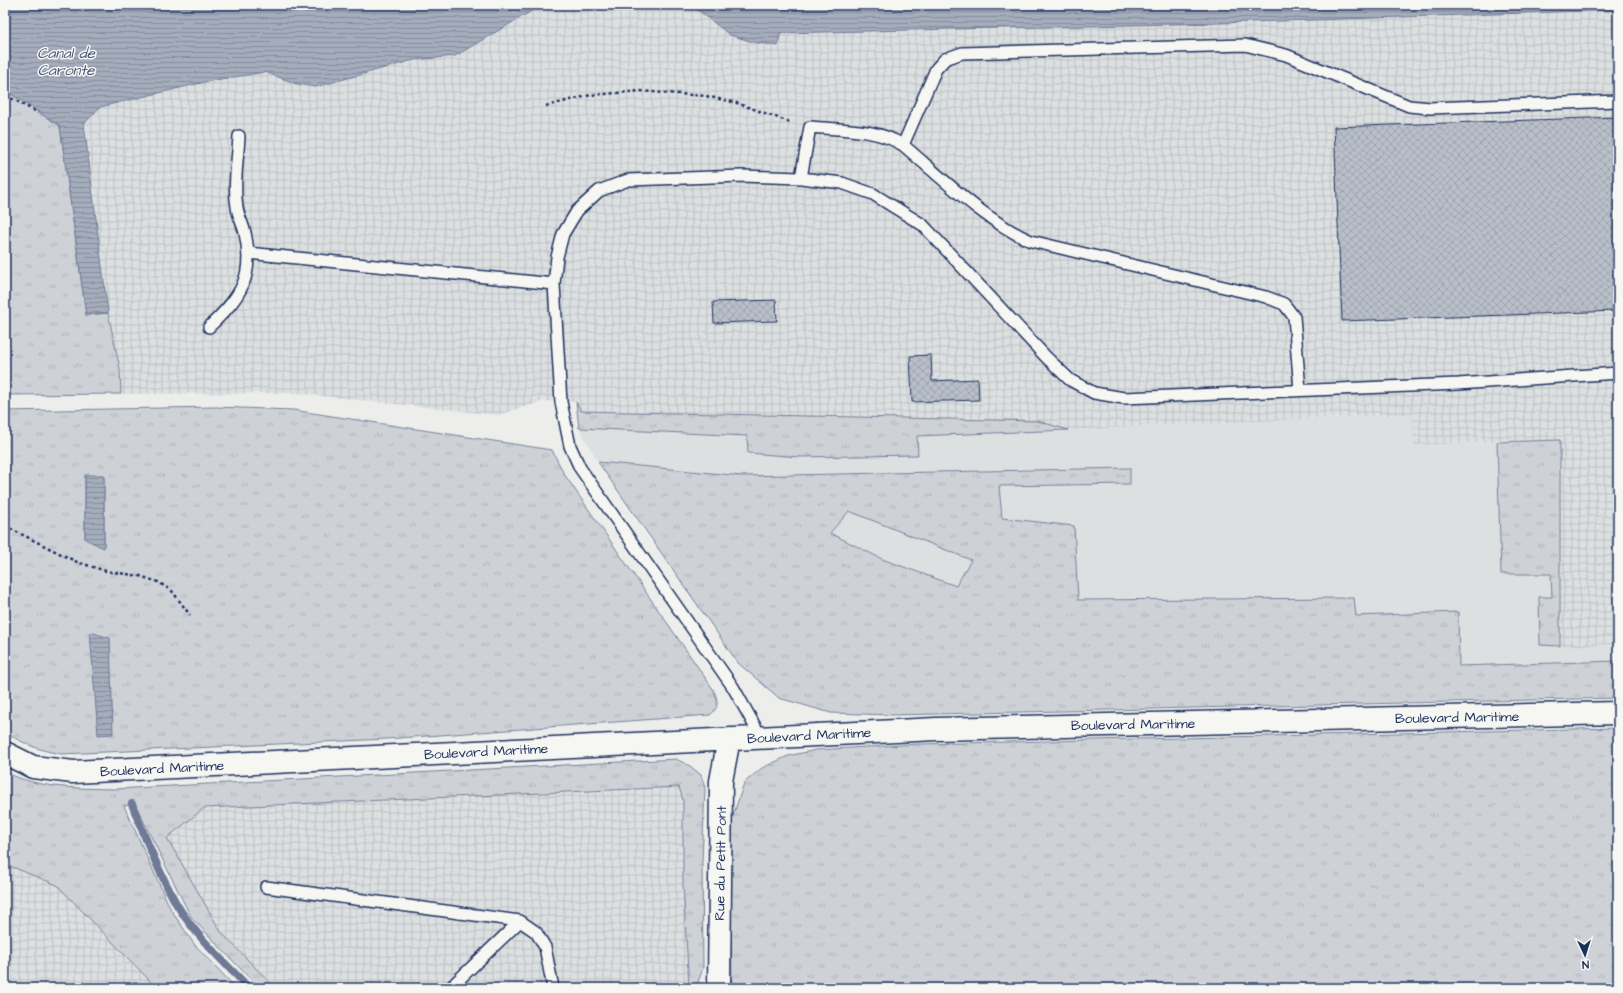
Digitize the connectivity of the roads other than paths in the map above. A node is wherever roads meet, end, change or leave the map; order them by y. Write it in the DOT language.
graph roads {
  1 [pos="1618,101"];
  2 [pos="239,136"];
  3 [pos="903,145"];
  4 [pos="801,178"];
  5 [pos="248,253"];
  6 [pos="554,284"];
  7 [pos="209,327"];
  8 [pos="1618,373"];
  9 [pos="1300,390"];
  10 [pos="1618,713"];
  11 [pos="761,737"];
  12 [pos="729,739"];
  13 [pos="5,753"];
  14 [pos="266,887"];
  15 [pos="520,921"];
  16 [pos="450,988"];
  17 [pos="552,988"];
  18 [pos="719,988"];
  1 -- 3 [label="lane"];
  2 -- 5 [label="lane"];
  3 -- 4 [label="lane"];
  3 -- 9 [label="lane"];
  4 -- 6 [label="lane"];
  4 -- 9 [label="lane"];
  5 -- 6 [label="lane"];
  5 -- 7 [label="lane"];
  6 -- 11 [label="lane"];
  8 -- 9 [label="lane"];
  10 -- 11 [label="street, Boulevard Maritime"];
  11 -- 12 [label="street, Boulevard Maritime"];
  12 -- 13 [label="street, Boulevard Maritime"];
  12 -- 18 [label="street, Rue du Petit Pont"];
  14 -- 15 [label="lane"];
  15 -- 16 [label="lane"];
  15 -- 17 [label="lane"];
}
